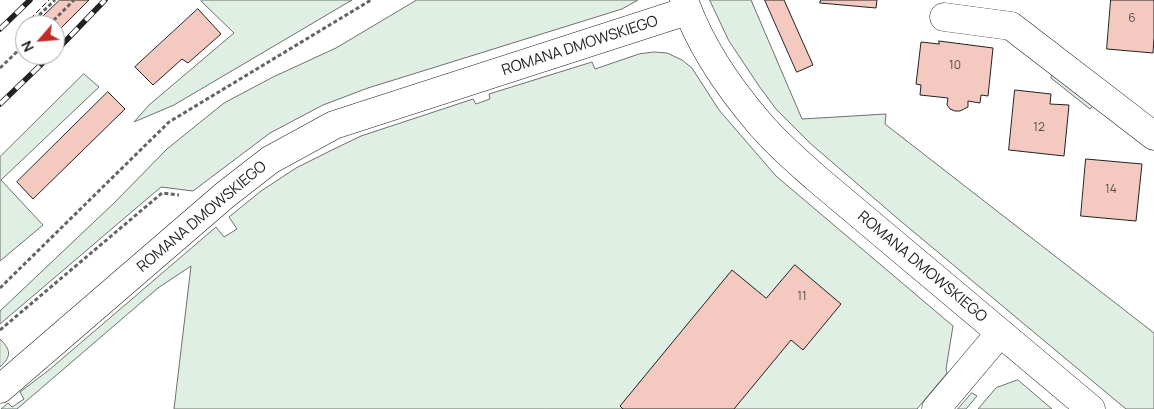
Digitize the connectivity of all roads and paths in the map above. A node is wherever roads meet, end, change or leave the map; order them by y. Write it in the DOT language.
graph roads {
  1 [pos="54,0"];
  2 [pos="74,0"];
  3 [pos="371,0"];
  4 [pos="686,5"];
  5 [pos="39,15"];
  6 [pos="59,15"];
  7 [pos="944,17"];
  8 [pos="15,54"];
  9 [pos="0,68"];
  10 [pos="1154,136"];
  11 [pos="0,288"];
  12 [pos="1000,333"];
  13 [pos="0,389"];
  14 [pos="936,409"];
  15 [pos="1091,409"];
  1 -- 5 [label="path"];
  2 -- 6 [label="path"];
  3 -- 11 [label="path"];
  4 -- 12 [label="street, ROMANA DMOWSKIEGO"];
  4 -- 13 [label="street, ROMANA DMOWSKIEGO"];
  7 -- 10 [label="street"];
  8 -- 9 [label="path"];
  12 -- 14 [label="street"];
  12 -- 15 [label="street, ROMANA DMOWSKIEGO"];
}
